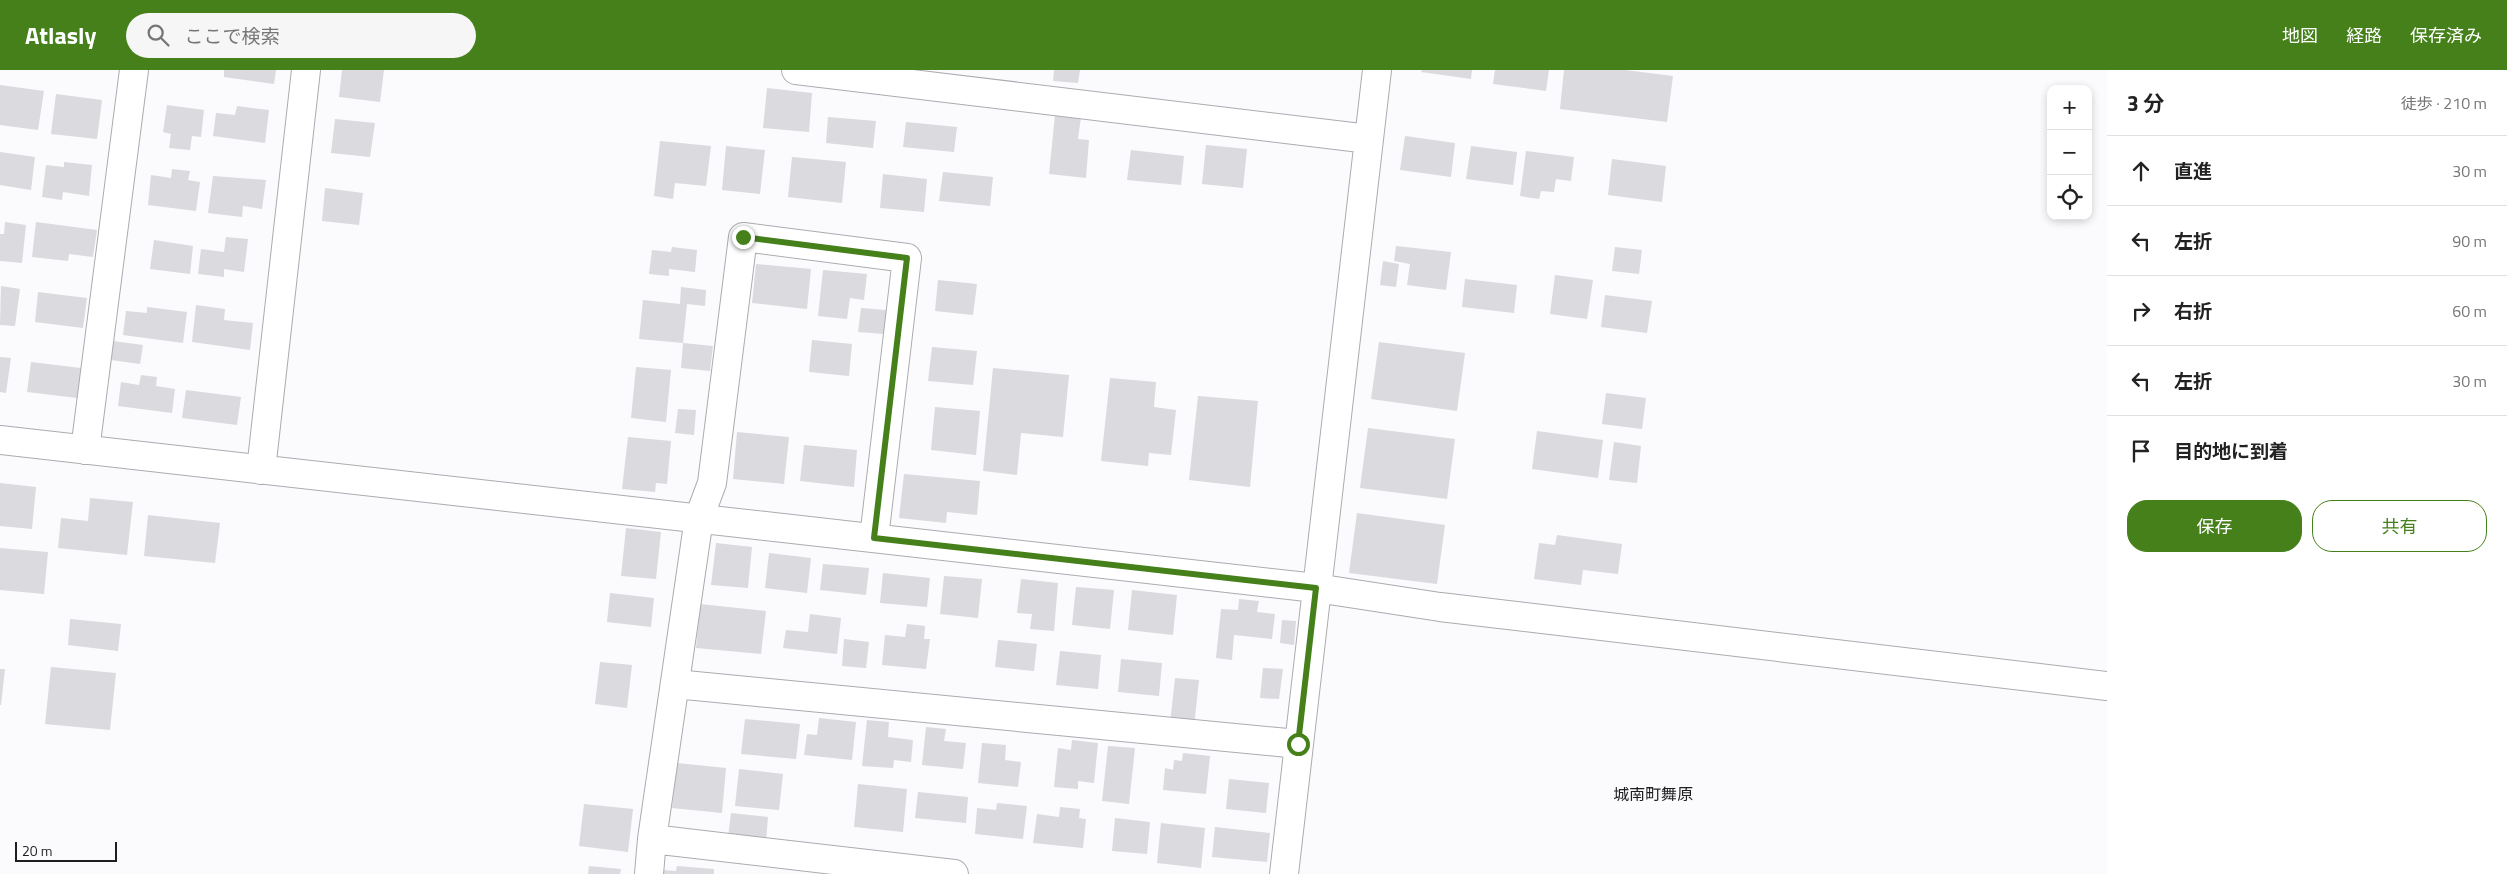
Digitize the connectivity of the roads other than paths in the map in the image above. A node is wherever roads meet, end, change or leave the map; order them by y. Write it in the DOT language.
graph roads {
  1 [pos="134,70"];
  2 [pos="306,70"];
  3 [pos="796,70"];
  4 [pos="1377,70"];
  5 [pos="1369,139"];
  6 [pos="0,440"];
  7 [pos="85,450"];
  8 [pos="261,470"];
  9 [pos="698,518"];
  10 [pos="874,538"];
  11 [pos="1316,588"];
  12 [pos="675,684"];
  13 [pos="2107,686"];
  14 [pos="1298,744"];
  15 [pos="652,839"];
  16 [pos="649,874"];
  17 [pos="954,874"];
  18 [pos="1284,874"];
  1 -- 7 [label="street"];
  2 -- 8 [label="street"];
  3 -- 5 [label="street"];
  4 -- 5 [label="street"];
  5 -- 11 [label="street"];
  6 -- 7 [label="street"];
  7 -- 8 [label="street"];
  8 -- 9 [label="street"];
  9 -- 10 [label="street"];
  9 -- 10 [label="street"];
  9 -- 12 [label="street"];
  10 -- 11 [label="street"];
  11 -- 13 [label="street"];
  11 -- 14 [label="street"];
  12 -- 14 [label="street"];
  12 -- 15 [label="street"];
  14 -- 18 [label="street"];
  15 -- 16 [label="street"];
  15 -- 17 [label="street"];
}
